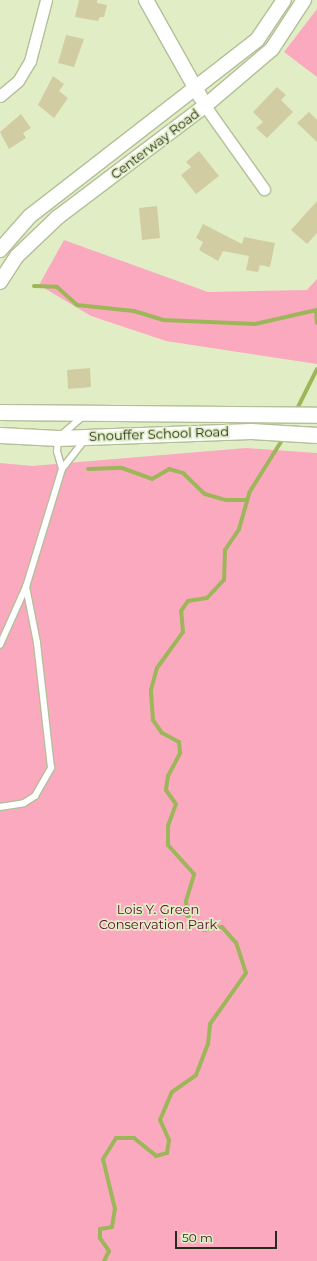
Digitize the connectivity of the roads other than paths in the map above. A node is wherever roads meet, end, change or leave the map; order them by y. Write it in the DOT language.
graph roads {
  1 [pos="46,0"];
  2 [pos="146,0"];
  3 [pos="284,0"];
  4 [pos="304,0"];
  5 [pos="196,90"];
  6 [pos="0,96"];
  7 [pos="205,106"];
  8 [pos="264,189"];
  9 [pos="0,250"];
  10 [pos="0,282"];
  11 [pos="93,411"];
  12 [pos="0,412"];
  13 [pos="317,415"];
  14 [pos="316,434"];
  15 [pos="0,435"];
  16 [pos="90,436"];
  17 [pos="58,438"];
  18 [pos="62,469"];
  19 [pos="26,587"];
  20 [pos="0,644"];
  21 [pos="0,807"];
  1 -- 6 [label="street"];
  2 -- 5 [label="street"];
  3 -- 5 [label="street, Centerway Road"];
  4 -- 7 [label="street, Centerway Road"];
  5 -- 7 [label="street"];
  5 -- 9 [label="street, Centerway Road"];
  7 -- 8 [label="street"];
  7 -- 10 [label="street, Centerway Road"];
  11 -- 12 [label="main road, Snouffer School Road"];
  11 -- 13 [label="main road, Snouffer School Road"];
  11 -- 17 [label="lane"];
  14 -- 16 [label="main road, Snouffer School Road"];
  15 -- 17 [label="main road, Snouffer School Road"];
  16 -- 17 [label="main road, Snouffer School Road"];
  16 -- 18 [label="lane"];
  17 -- 18 [label="lane"];
  18 -- 19 [label="lane"];
  19 -- 20 [label="lane"];
  19 -- 21 [label="lane"];
}
